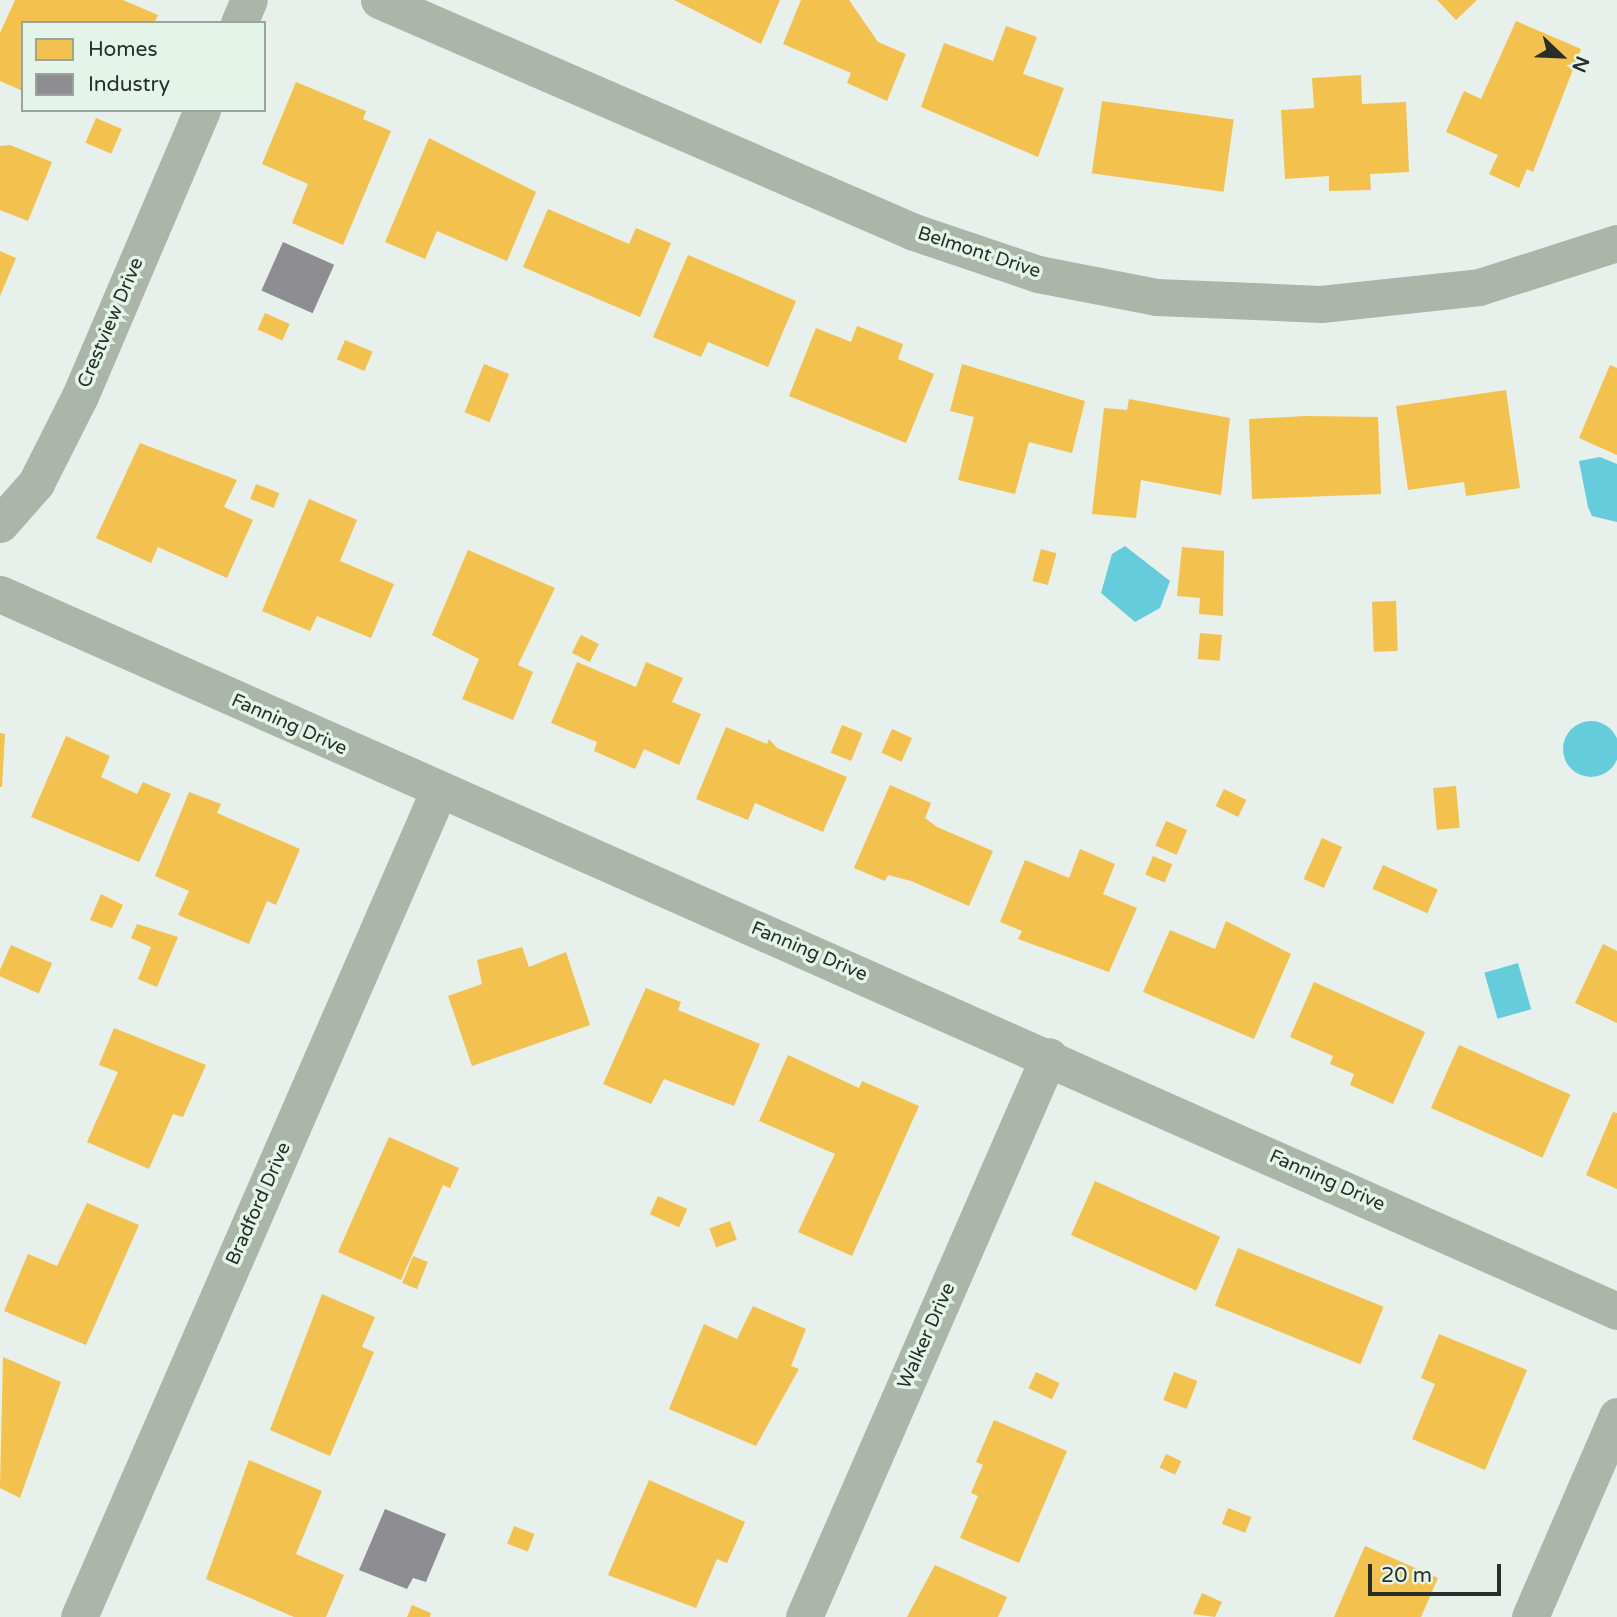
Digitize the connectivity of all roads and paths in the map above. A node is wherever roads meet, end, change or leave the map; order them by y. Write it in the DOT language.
graph roads {
  1 [pos="249,0"];
  2 [pos="379,0"];
  3 [pos="240,21"];
  4 [pos="201,112"];
  5 [pos="1617,243"];
  6 [pos="0,524"];
  7 [pos="0,594"];
  8 [pos="438,792"];
  9 [pos="1049,1056"];
  10 [pos="1617,1311"];
  11 [pos="1617,1416"];
  12 [pos="79,1617"];
  13 [pos="804,1617"];
  14 [pos="1530,1617"];
  1 -- 3 [label="street"];
  2 -- 5 [label="street, Belmont Drive"];
  4 -- 6 [label="street, Crestview Drive"];
  7 -- 8 [label="street, Fanning Drive"];
  8 -- 9 [label="street, Fanning Drive"];
  8 -- 12 [label="street, Bradford Drive"];
  9 -- 10 [label="street, Fanning Drive"];
  9 -- 13 [label="street, Walker Drive"];
  11 -- 14 [label="street"];
}
